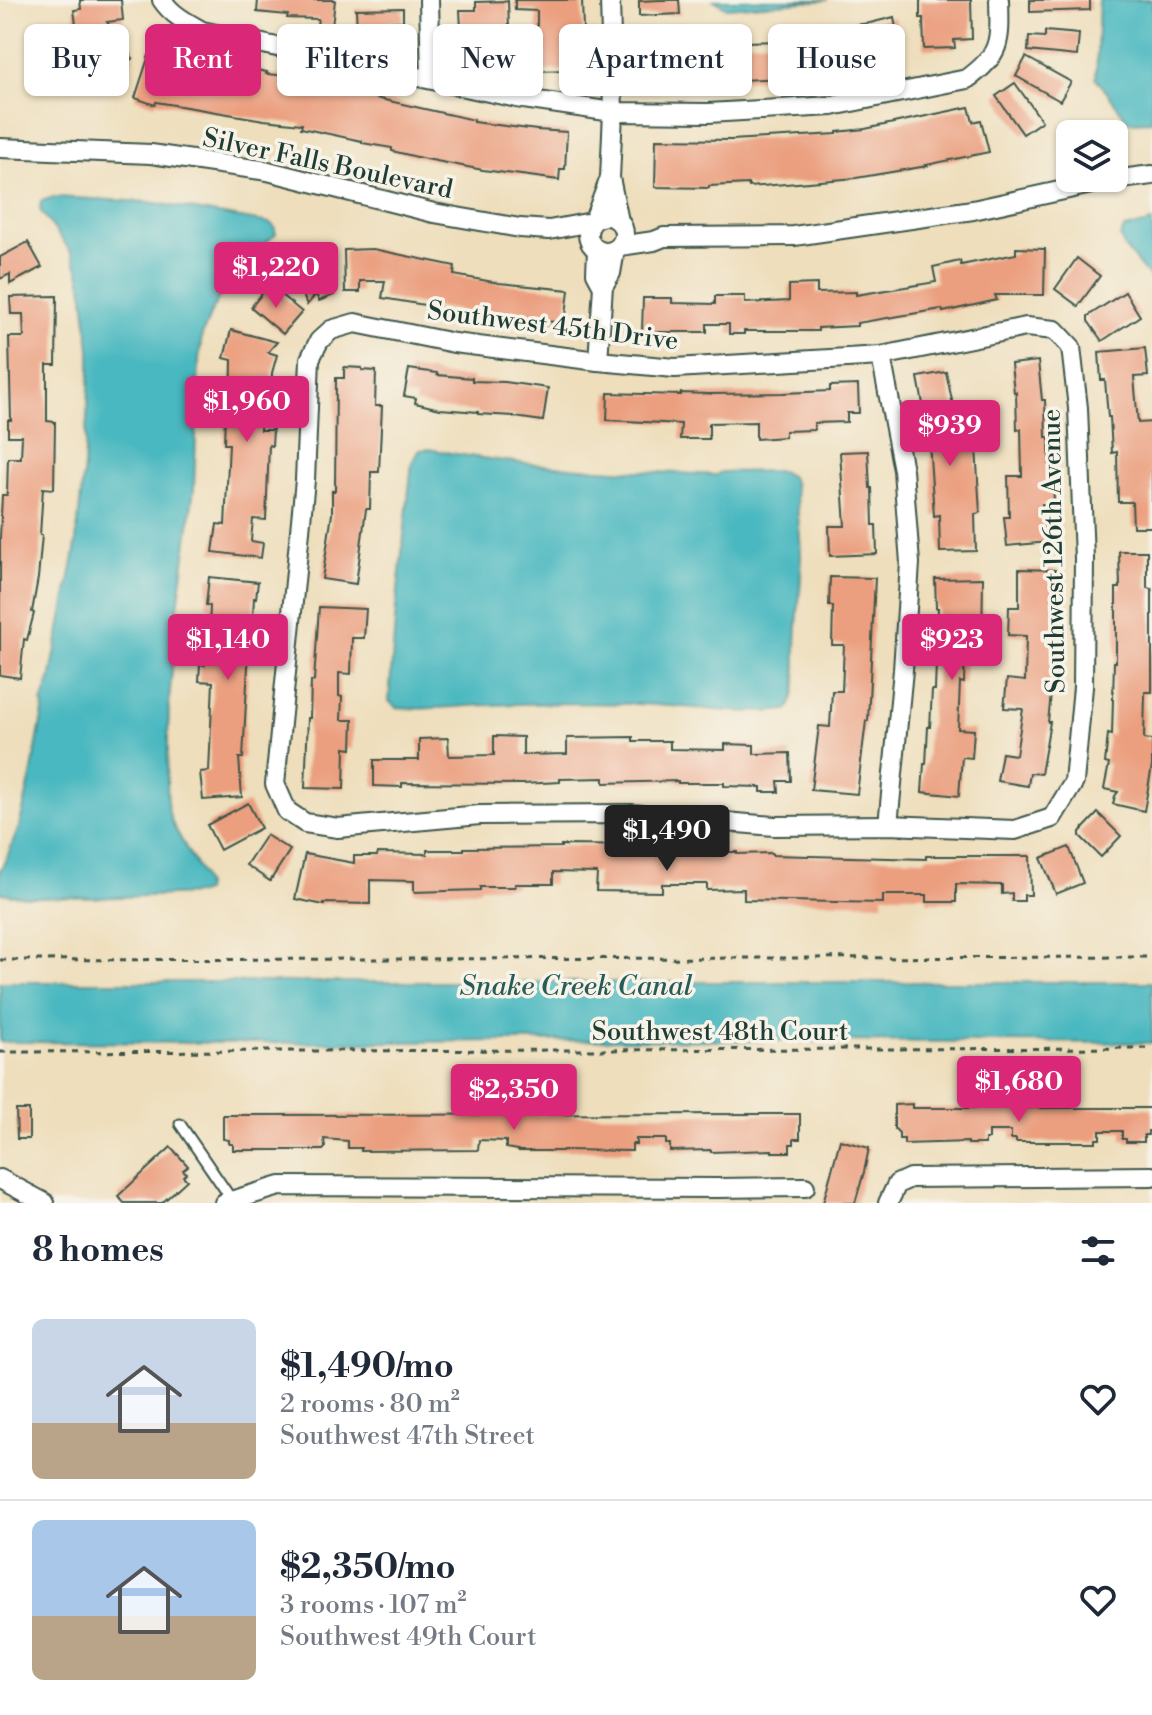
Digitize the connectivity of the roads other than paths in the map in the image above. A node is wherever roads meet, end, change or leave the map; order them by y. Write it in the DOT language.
graph roads {
  1 [pos="429,0"];
  2 [pos="610,0"];
  3 [pos="999,0"];
  4 [pos="165,4"];
  5 [pos="431,79"];
  6 [pos="613,112"];
  7 [pos="0,148"];
  8 [pos="1152,175"];
  9 [pos="610,178"];
  10 [pos="593,221"];
  11 [pos="621,224"];
  12 [pos="549,230"];
  13 [pos="664,237"];
  14 [pos="605,247"];
  15 [pos="1055,330"];
  16 [pos="881,356"];
  17 [pos="598,361"];
  18 [pos="888,825"];
  19 [pos="180,1124"];
  20 [pos="1152,1176"];
  21 [pos="0,1179"];
  22 [pos="805,1187"];
  23 [pos="717,1196"];
  24 [pos="236,1201"];
  25 [pos="45,1203"];
  26 [pos="888,1203"];
  1 -- 5 [label="street"];
  2 -- 6 [label="street"];
  3 -- 6 [label="street"];
  4 -- 5 [label="street"];
  5 -- 6 [label="street"];
  6 -- 9 [label="street"];
  7 -- 12 [label="street, Silver Falls Boulevard"];
  8 -- 13 [label="street, Silver Falls Boulevard"];
  9 -- 10 [label="street"];
  9 -- 11 [label="street"];
  10 -- 11 [label="street"];
  10 -- 12 [label="street, Silver Falls Boulevard"];
  10 -- 14 [label="street"];
  11 -- 13 [label="street, Silver Falls Boulevard"];
  11 -- 14 [label="street"];
  12 -- 14 [label="street, Silver Falls Boulevard"];
  13 -- 14 [label="street, Silver Falls Boulevard"];
  14 -- 17 [label="street"];
  15 -- 16 [label="street, Southwest 45th Drive"];
  15 -- 18 [label="street, Southwest 126th Avenue"];
  16 -- 17 [label="street, Southwest 45th Drive"];
  16 -- 18 [label="street"];
  17 -- 18 [label="street, Southwest 45th Drive"];
  19 -- 24 [label="lane"];
  20 -- 26 [label="street"];
  21 -- 25 [label="street"];
  22 -- 23 [label="street"];
  23 -- 24 [label="street"];
}
